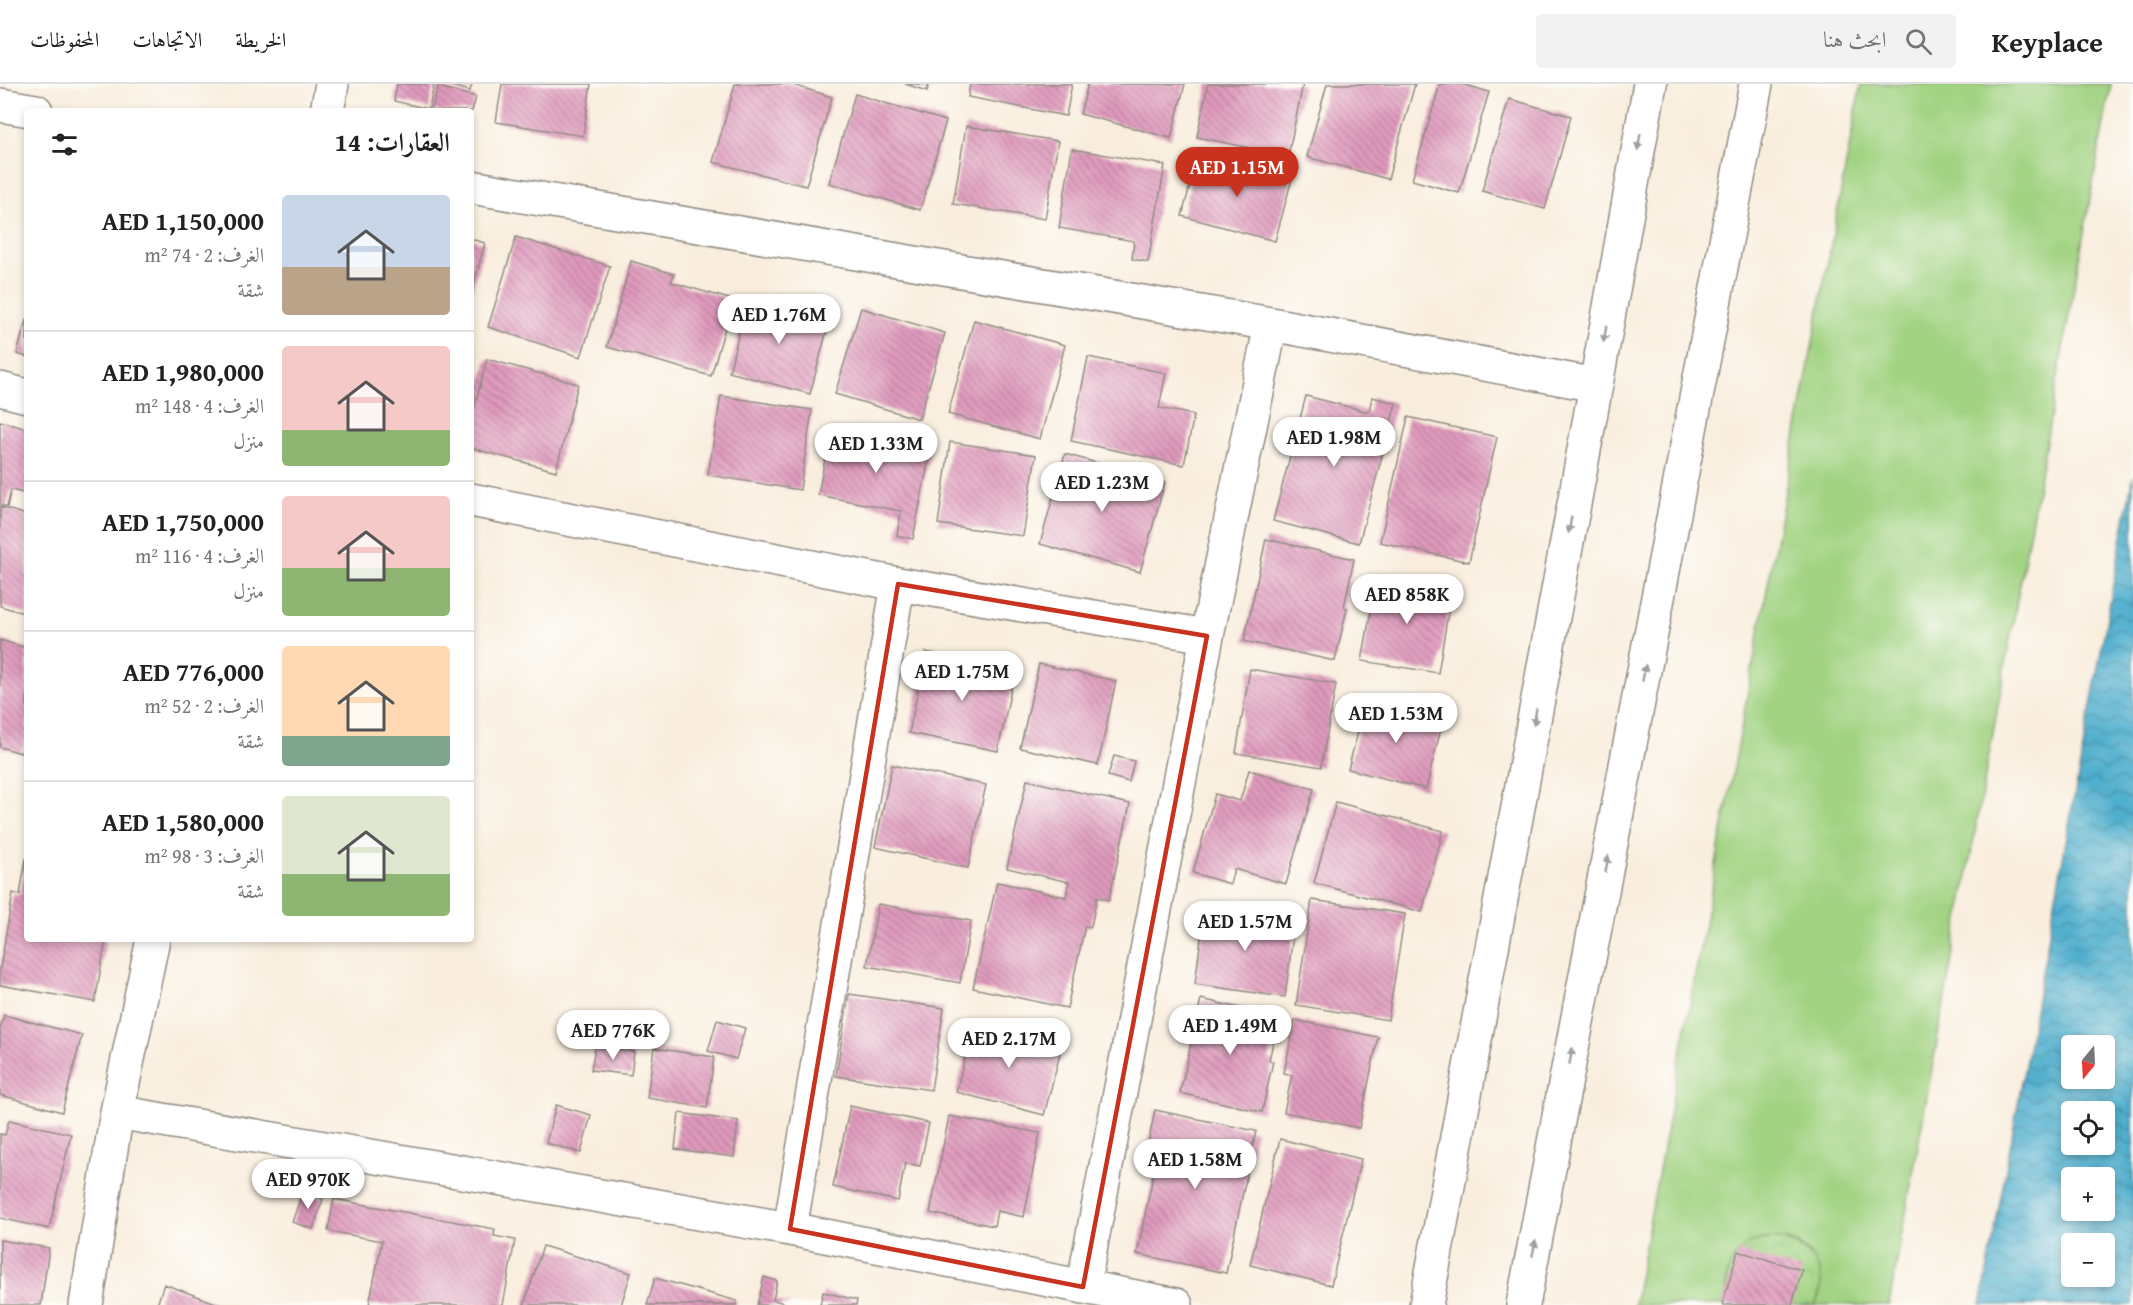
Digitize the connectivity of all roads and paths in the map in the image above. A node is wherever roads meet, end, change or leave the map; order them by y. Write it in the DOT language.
graph roads {
  1 [pos="332,84"];
  2 [pos="1650,84"];
  3 [pos="1756,84"];
  4 [pos="0,105"];
  5 [pos="328,108"];
  6 [pos="24,109"];
  7 [pos="474,188"];
  8 [pos="1271,324"];
  9 [pos="1596,386"];
  10 [pos="0,389"];
  11 [pos="24,395"];
  12 [pos="474,501"];
  13 [pos="898,584"];
  14 [pos="1207,636"];
  15 [pos="152,942"];
  16 [pos="117,1112"];
  17 [pos="790,1229"];
  18 [pos="1083,1287"];
  19 [pos="86,1305"];
  20 [pos="1176,1305"];
  21 [pos="1426,1305"];
  22 [pos="1523,1305"];
  1 -- 5 [label="street"];
  2 -- 9 [label="street, one-way"];
  22 -- 3 [label="street, one-way"];
  4 -- 6 [label="street"];
  7 -- 8 [label="street"];
  8 -- 9 [label="street"];
  8 -- 14 [label="street"];
  9 -- 21 [label="street, one-way"];
  10 -- 11 [label="street"];
  12 -- 13 [label="street"];
  13 -- 14 [label="street"];
  13 -- 17 [label="street"];
  14 -- 18 [label="street"];
  15 -- 16 [label="street"];
  16 -- 17 [label="street"];
  16 -- 19 [label="street"];
  17 -- 18 [label="street"];
  18 -- 20 [label="street"];
}
